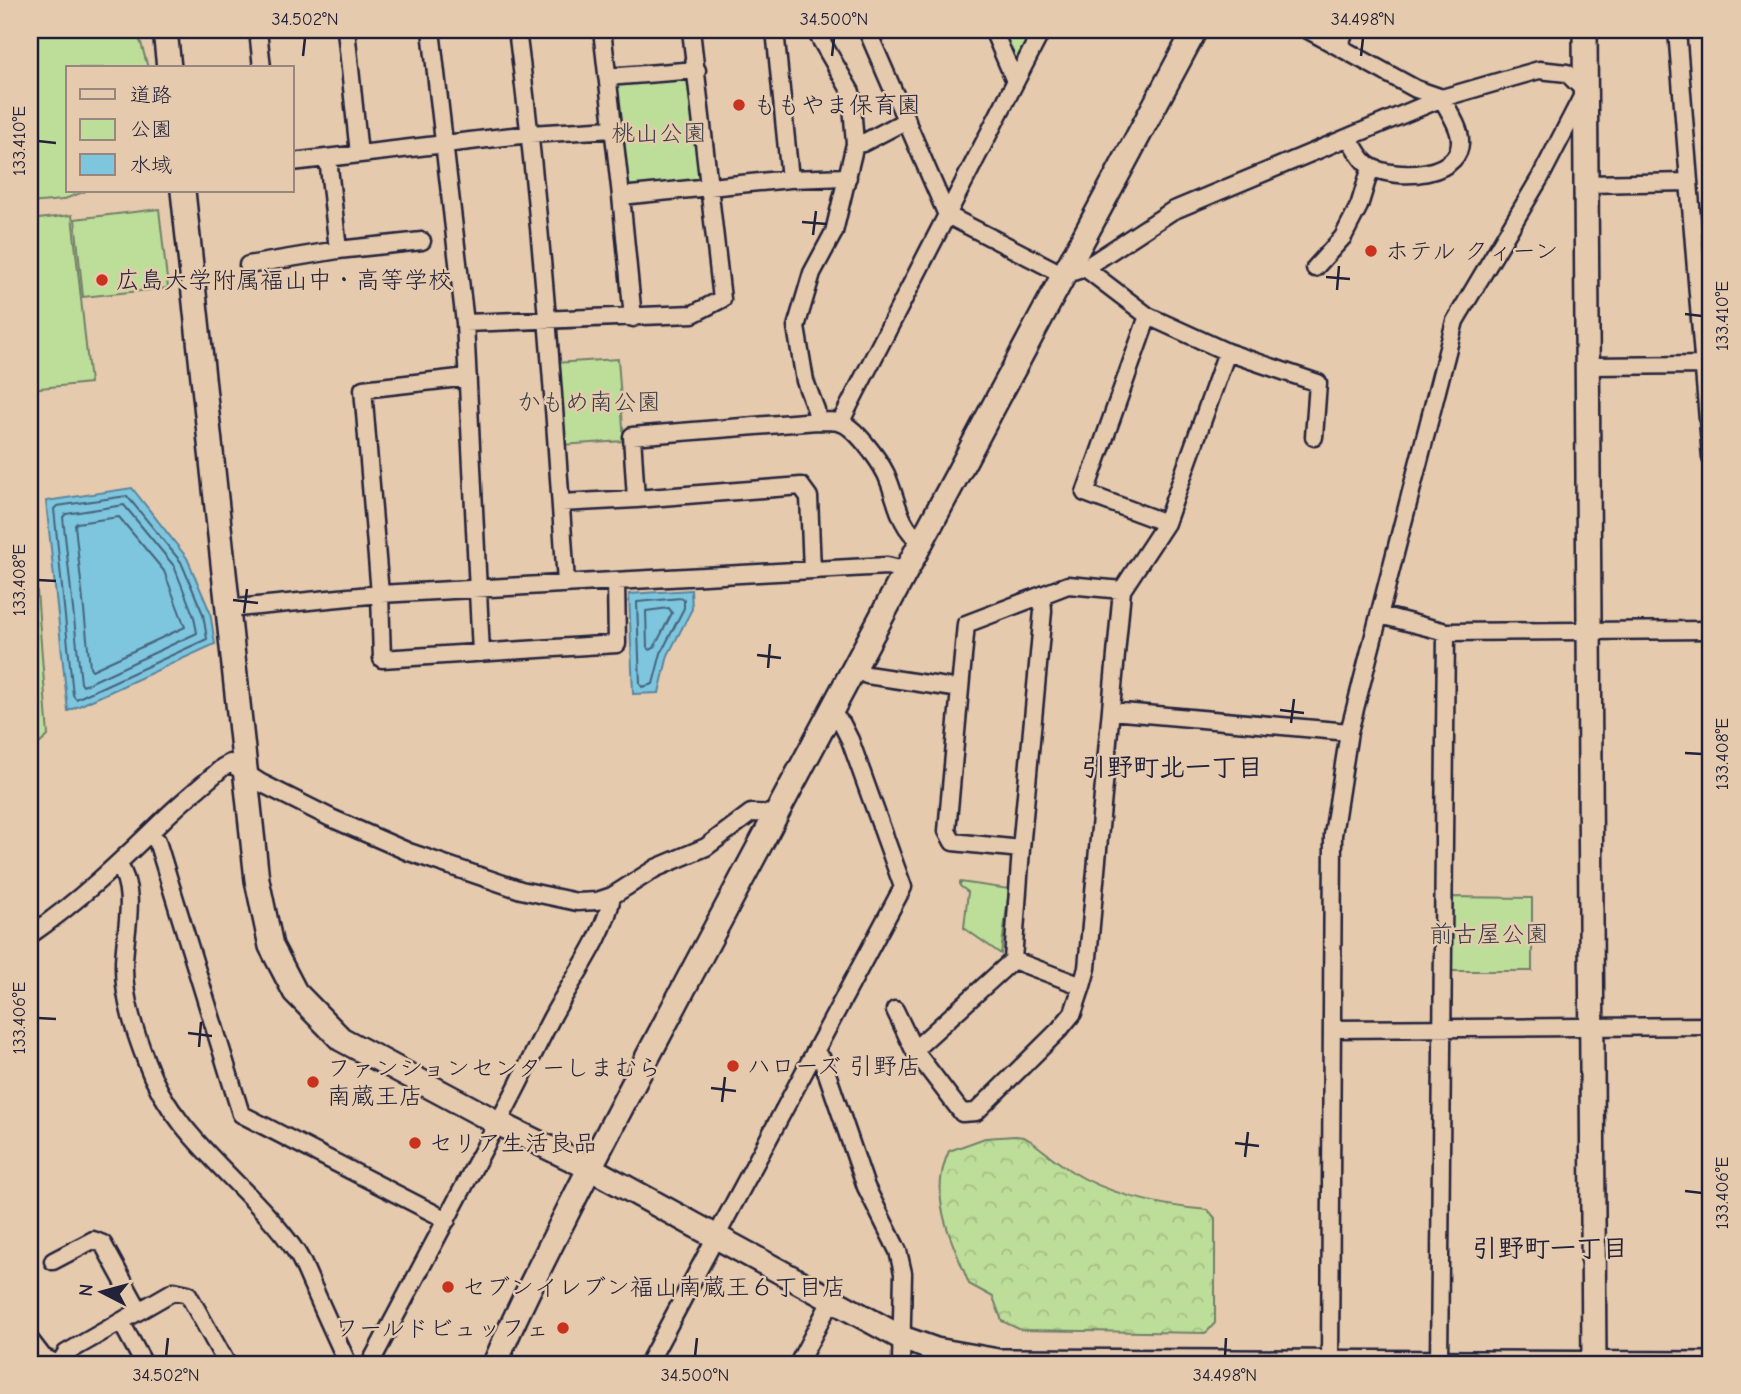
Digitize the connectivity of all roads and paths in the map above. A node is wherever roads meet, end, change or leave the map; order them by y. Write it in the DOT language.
graph roads {
  1 [pos="165,30"];
  2 [pos="258,30"];
  3 [pos="346,30"];
  4 [pos="431,30"];
  5 [pos="517,30"];
  6 [pos="602,30"];
  7 [pos="691,30"];
  8 [pos="775,30"];
  9 [pos="815,30"];
  10 [pos="867,30"];
  11 [pos="993,30"];
  12 [pos="1042,30"];
  13 [pos="1195,30"];
  14 [pos="1308,30"];
  15 [pos="1346,30"];
  16 [pos="1585,30"];
  17 [pos="1677,30"];
  18 [pos="1338,46"];
  19 [pos="169,66"];
  20 [pos="262,66"];
  21 [pos="697,69"];
  22 [pos="607,77"];
  23 [pos="1015,81"];
  24 [pos="1585,91"];
  25 [pos="1442,98"];
  26 [pos="907,120"];
  27 [pos="613,130"];
  28 [pos="530,134"];
  29 [pos="1349,138"];
  30 [pos="855,144"];
  31 [pos="446,145"];
  32 [pos="359,154"];
  33 [pos="328,158"];
  34 [pos="294,162"];
  35 [pos="1371,167"];
  36 [pos="848,177"];
  37 [pos="790,179"];
  38 [pos="1689,182"];
  39 [pos="1586,184"];
  40 [pos="710,188"];
  41 [pos="183,192"];
  42 [pos="621,197"];
  43 [pos="947,215"];
  44 [pos="422,241"];
  45 [pos="338,250"];
  46 [pos="248,265"];
  47 [pos="1315,268"];
  48 [pos="1074,272"];
  49 [pos="1148,316"];
  50 [pos="633,318"];
  51 [pos="548,319"];
  52 [pos="465,323"];
  53 [pos="1227,352"];
  54 [pos="1704,365"];
  55 [pos="1587,366"];
  56 [pos="468,377"];
  57 [pos="817,421"];
  58 [pos="840,423"];
  59 [pos="1314,437"];
  60 [pos="1711,458"];
  61 [pos="636,499"];
  62 [pos="561,503"];
  63 [pos="1166,523"];
  64 [pos="920,541"];
  65 [pos="812,570"];
  66 [pos="904,570"];
  67 [pos="616,581"];
  68 [pos="566,583"];
  69 [pos="480,588"];
  70 [pos="1122,590"];
  71 [pos="380,594"];
  72 [pos="1042,595"];
  73 [pos="227,609"];
  74 [pos="1380,615"];
  75 [pos="1711,630"];
  76 [pos="1446,632"];
  77 [pos="1588,632"];
  78 [pos="481,653"];
  79 [pos="853,668"];
  80 [pos="960,689"];
  81 [pos="1111,711"];
  82 [pos="831,713"];
  83 [pos="1349,732"];
  84 [pos="247,772"];
  85 [pos="776,814"];
  86 [pos="150,834"];
  87 [pos="1021,849"];
  88 [pos="118,864"];
  89 [pos="612,896"];
  90 [pos="30,935"];
  91 [pos="1013,960"];
  92 [pos="1082,986"];
  93 [pos="895,1010"];
  94 [pos="1591,1027"];
  95 [pos="1711,1027"];
  96 [pos="1443,1028"];
  97 [pos="1333,1029"];
  98 [pos="914,1050"];
  99 [pos="814,1053"];
  100 [pos="498,1123"];
  101 [pos="590,1168"];
  102 [pos="447,1220"];
  103 [pos="715,1237"];
  104 [pos="53,1261"];
  105 [pos="832,1300"];
  106 [pos="139,1310"];
  107 [pos="121,1322"];
  108 [pos="902,1338"];
  109 [pos="30,1340"];
  110 [pos="1330,1363"];
  111 [pos="58,1364"];
  112 [pos="144,1364"];
  113 [pos="227,1364"];
  114 [pos="348,1364"];
  115 [pos="370,1364"];
  116 [pos="495,1364"];
  117 [pos="648,1364"];
  118 [pos="798,1364"];
  119 [pos="901,1364"];
  120 [pos="1439,1364"];
  121 [pos="1594,1364"];
  122 [pos="1711,1364"];
  1 -- 19 [label="street"];
  2 -- 20 [label="street"];
  3 -- 32 [label="street"];
  4 -- 31 [label="street"];
  5 -- 28 [label="street"];
  6 -- 22 [label="street"];
  7 -- 21 [label="street"];
  8 -- 37 [label="street"];
  9 -- 30 [label="street"];
  10 -- 26 [label="street"];
  11 -- 23 [label="street"];
  12 -- 23 [label="street"];
  13 -- 48 [label="street"];
  14 -- 18 [label="street"];
  15 -- 18 [label="street"];
  16 -- 24 [label="street"];
  17 -- 38 [label="street"];
  18 -- 25 [label="street"];
  21 -- 22 [label="street"];
  21 -- 40 [label="street"];
  22 -- 27 [label="street"];
  23 -- 43 [label="street"];
  24 -- 25 [label="street"];
  24 -- 39 [label="street"];
  24 -- 74 [label="street"];
  25 -- 29 [label="street"];
  25 -- 35 [label="street"];
  26 -- 30 [label="street"];
  26 -- 43 [label="street"];
  27 -- 28 [label="street"];
  27 -- 42 [label="street"];
  28 -- 31 [label="street"];
  28 -- 51 [label="street"];
  29 -- 35 [label="street"];
  29 -- 48 [label="street"];
  30 -- 36 [label="street"];
  31 -- 32 [label="street"];
  31 -- 52 [label="street"];
  32 -- 33 [label="street"];
  33 -- 34 [label="street"];
  33 -- 45 [label="street"];
  35 -- 47 [label="street"];
  36 -- 37 [label="street"];
  36 -- 57 [label="street"];
  37 -- 40 [label="street"];
  38 -- 39 [label="street"];
  38 -- 54 [label="street"];
  39 -- 55 [label="street"];
  40 -- 42 [label="street"];
  40 -- 50 [label="street"];
  41 -- 73 [label="street"];
  42 -- 50 [label="street"];
  43 -- 48 [label="street"];
  43 -- 58 [label="street"];
  44 -- 45 [label="street"];
  45 -- 46 [label="street"];
  48 -- 49 [label="street"];
  48 -- 64 [label="street"];
  49 -- 53 [label="street"];
  49 -- 63 [label="street"];
  50 -- 51 [label="street"];
  51 -- 52 [label="street"];
  51 -- 62 [label="street"];
  52 -- 56 [label="street"];
  53 -- 59 [label="street"];
  53 -- 63 [label="street"];
  54 -- 55 [label="street"];
  54 -- 60 [label="street"];
  55 -- 77 [label="street"];
  56 -- 69 [label="street"];
  56 -- 71 [label="street"];
  57 -- 58 [label="street"];
  57 -- 61 [label="street"];
  58 -- 64 [label="street"];
  61 -- 62 [label="street"];
  61 -- 65 [label="street"];
  62 -- 68 [label="street"];
  63 -- 70 [label="street"];
  64 -- 66 [label="street"];
  65 -- 66 [label="street"];
  65 -- 67 [label="street"];
  66 -- 79 [label="street"];
  67 -- 68 [label="street"];
  67 -- 78 [label="street"];
  68 -- 69 [label="street"];
  69 -- 71 [label="street"];
  69 -- 78 [label="street"];
  70 -- 72 [label="street"];
  70 -- 81 [label="street"];
  71 -- 73 [label="street"];
  71 -- 78 [label="street"];
  72 -- 80 [label="street"];
  72 -- 87 [label="street"];
  73 -- 84 [label="street"];
  74 -- 76 [label="street"];
  74 -- 83 [label="street"];
  75 -- 77 [label="street"];
  76 -- 77 [label="street"];
  76 -- 96 [label="street"];
  77 -- 94 [label="street"];
  79 -- 80 [label="street"];
  79 -- 82 [label="street"];
  80 -- 87 [label="street"];
  81 -- 83 [label="street"];
  81 -- 92 [label="street"];
  82 -- 85 [label="street"];
  82 -- 99 [label="street"];
  83 -- 97 [label="street"];
  84 -- 86 [label="street"];
  84 -- 89 [label="street"];
  84 -- 100 [label="street"];
  85 -- 89 [label="street"];
  85 -- 101 [label="street"];
  86 -- 88 [label="street"];
  86 -- 102 [label="street"];
  87 -- 91 [label="street"];
  88 -- 90 [label="street"];
  88 -- 114 [label="street"];
  89 -- 100 [label="street"];
  91 -- 92 [label="street"];
  91 -- 98 [label="street"];
  92 -- 98 [label="street"];
  93 -- 98 [label="street"];
  94 -- 95 [label="street"];
  94 -- 96 [label="street"];
  94 -- 121 [label="street"];
  96 -- 97 [label="street"];
  96 -- 120 [label="street"];
  97 -- 110 [label="street"];
  99 -- 103 [label="street"];
  99 -- 108 [label="street"];
  100 -- 101 [label="street"];
  100 -- 102 [label="street"];
  101 -- 103 [label="street"];
  101 -- 116 [label="street"];
  102 -- 115 [label="street"];
  103 -- 105 [label="street"];
  103 -- 117 [label="street"];
  104 -- 106 [label="street"];
  105 -- 108 [label="street"];
  105 -- 118 [label="street"];
  106 -- 107 [label="street"];
  106 -- 113 [label="street"];
  107 -- 111 [label="street"];
  107 -- 112 [label="street"];
  108 -- 110 [label="street"];
  108 -- 119 [label="street"];
  109 -- 111 [label="street"];
  110 -- 120 [label="street"];
  120 -- 121 [label="street"];
  121 -- 122 [label="street"];
}
